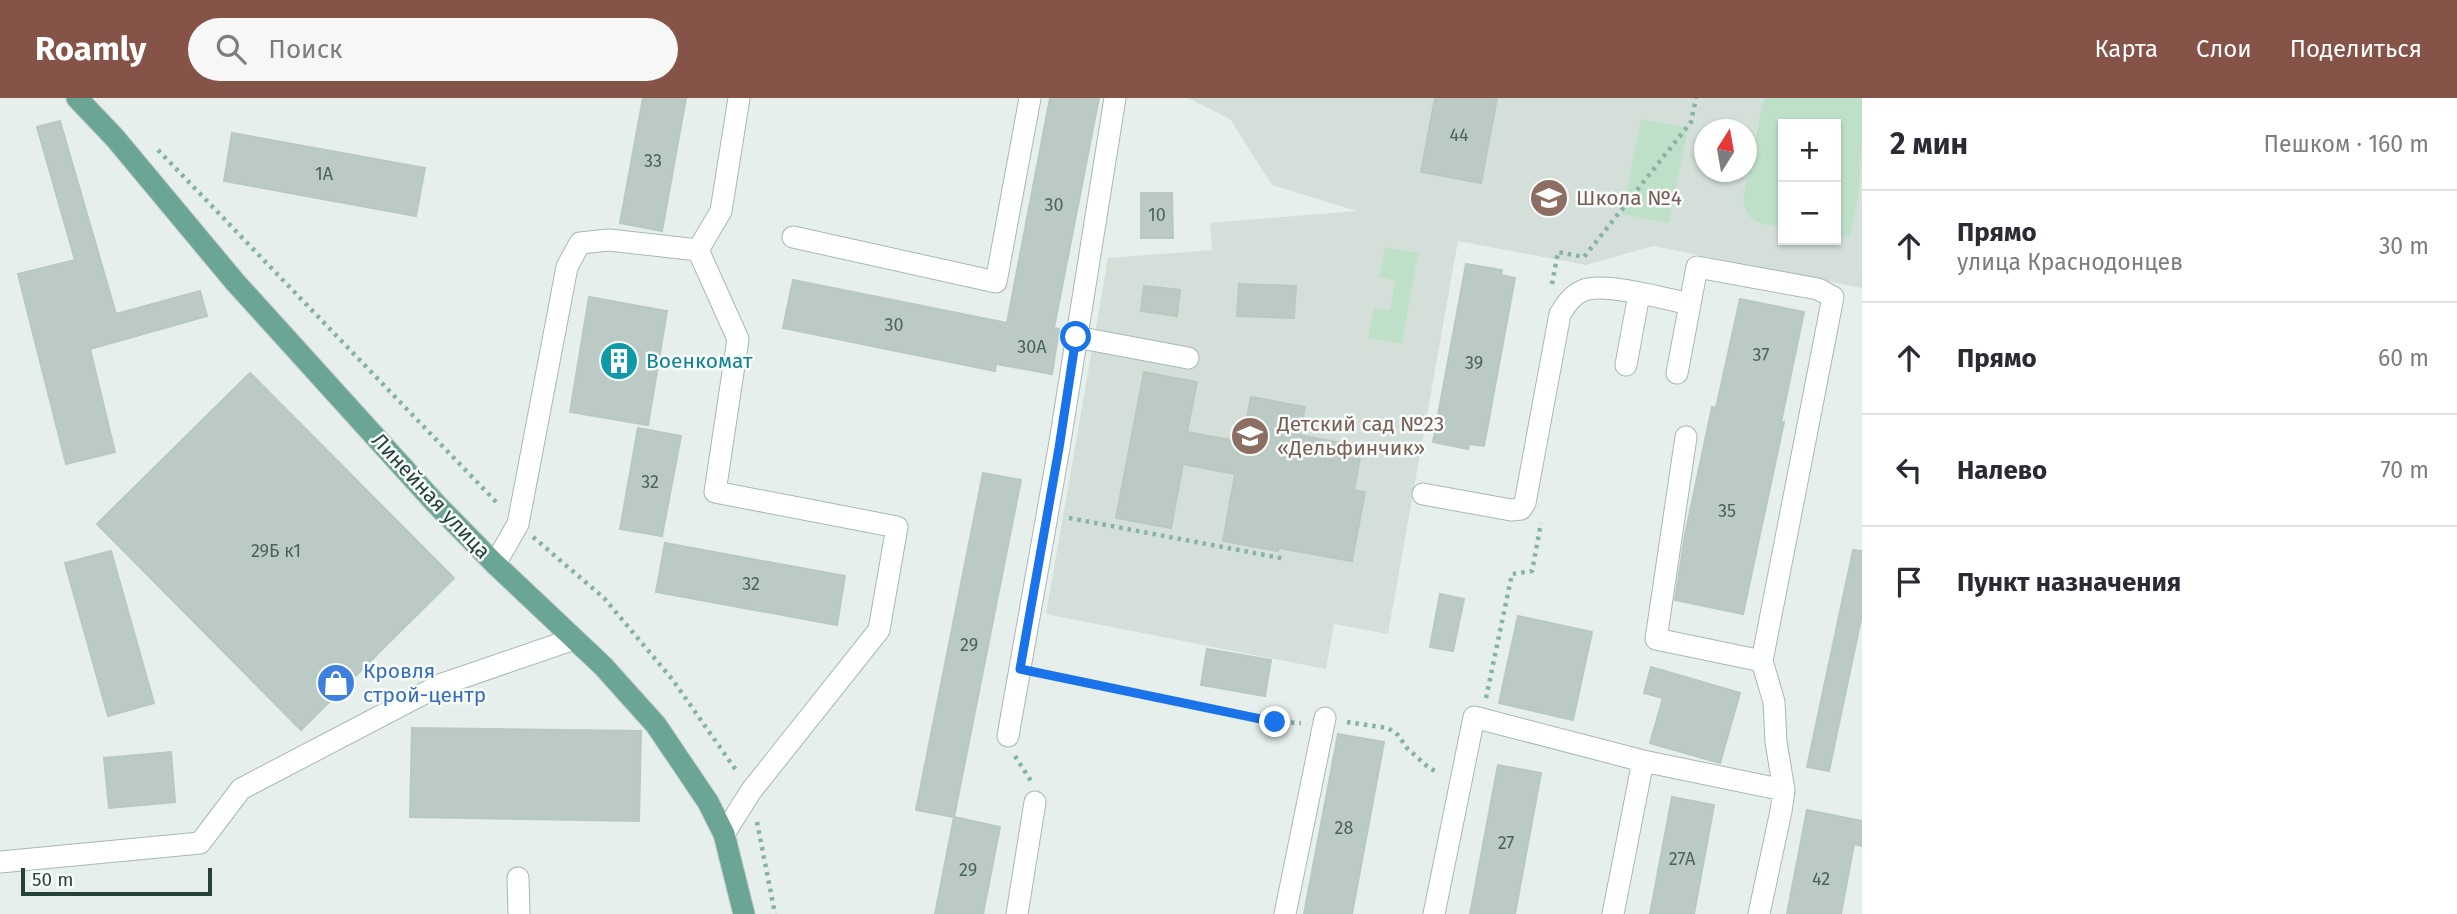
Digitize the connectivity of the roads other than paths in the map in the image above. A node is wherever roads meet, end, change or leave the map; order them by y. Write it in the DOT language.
graph roads {
  1 [pos="76,98"];
  2 [pos="739,98"];
  3 [pos="1030,98"];
  4 [pos="1115,98"];
  5 [pos="793,237"];
  6 [pos="698,250"];
  7 [pos="1639,294"];
  8 [pos="1690,303"];
  9 [pos="1076,337"];
  10 [pos="1188,358"];
  11 [pos="1626,365"];
  12 [pos="1677,373"];
  13 [pos="1686,437"];
  14 [pos="1423,494"];
  15 [pos="495,564"];
  16 [pos="574,639"];
  17 [pos="1762,661"];
  18 [pos="1325,718"];
  19 [pos="1008,736"];
  20 [pos="1643,761"];
  21 [pos="1784,790"];
  22 [pos="1035,802"];
  23 [pos="724,834"];
  24 [pos="0,862"];
  25 [pos="518,878"];
  26 [pos="519,914"];
  27 [pos="744,914"];
  28 [pos="1017,914"];
  29 [pos="1285,914"];
  30 [pos="1434,914"];
  31 [pos="1613,914"];
  32 [pos="1759,914"];
  1 -- 15 [label="main road, Линейная улица"];
  2 -- 6 [label="street"];
  3 -- 5 [label="street"];
  4 -- 9 [label="street"];
  6 -- 15 [label="street"];
  6 -- 23 [label="street"];
  7 -- 8 [label="street"];
  7 -- 11 [label="street"];
  7 -- 14 [label="street"];
  8 -- 12 [label="street"];
  8 -- 17 [label="street"];
  9 -- 10 [label="street"];
  9 -- 19 [label="street"];
  13 -- 17 [label="street"];
  15 -- 16 [label="main road, Линейная улица"];
  16 -- 23 [label="main road, Линейная улица"];
  16 -- 24 [label="street"];
  17 -- 21 [label="street"];
  18 -- 29 [label="street"];
  20 -- 21 [label="street"];
  20 -- 30 [label="street"];
  20 -- 31 [label="street"];
  21 -- 32 [label="street"];
  22 -- 28 [label="street"];
  23 -- 27 [label="main road, Линейная улица"];
  25 -- 26 [label="street"];
}
